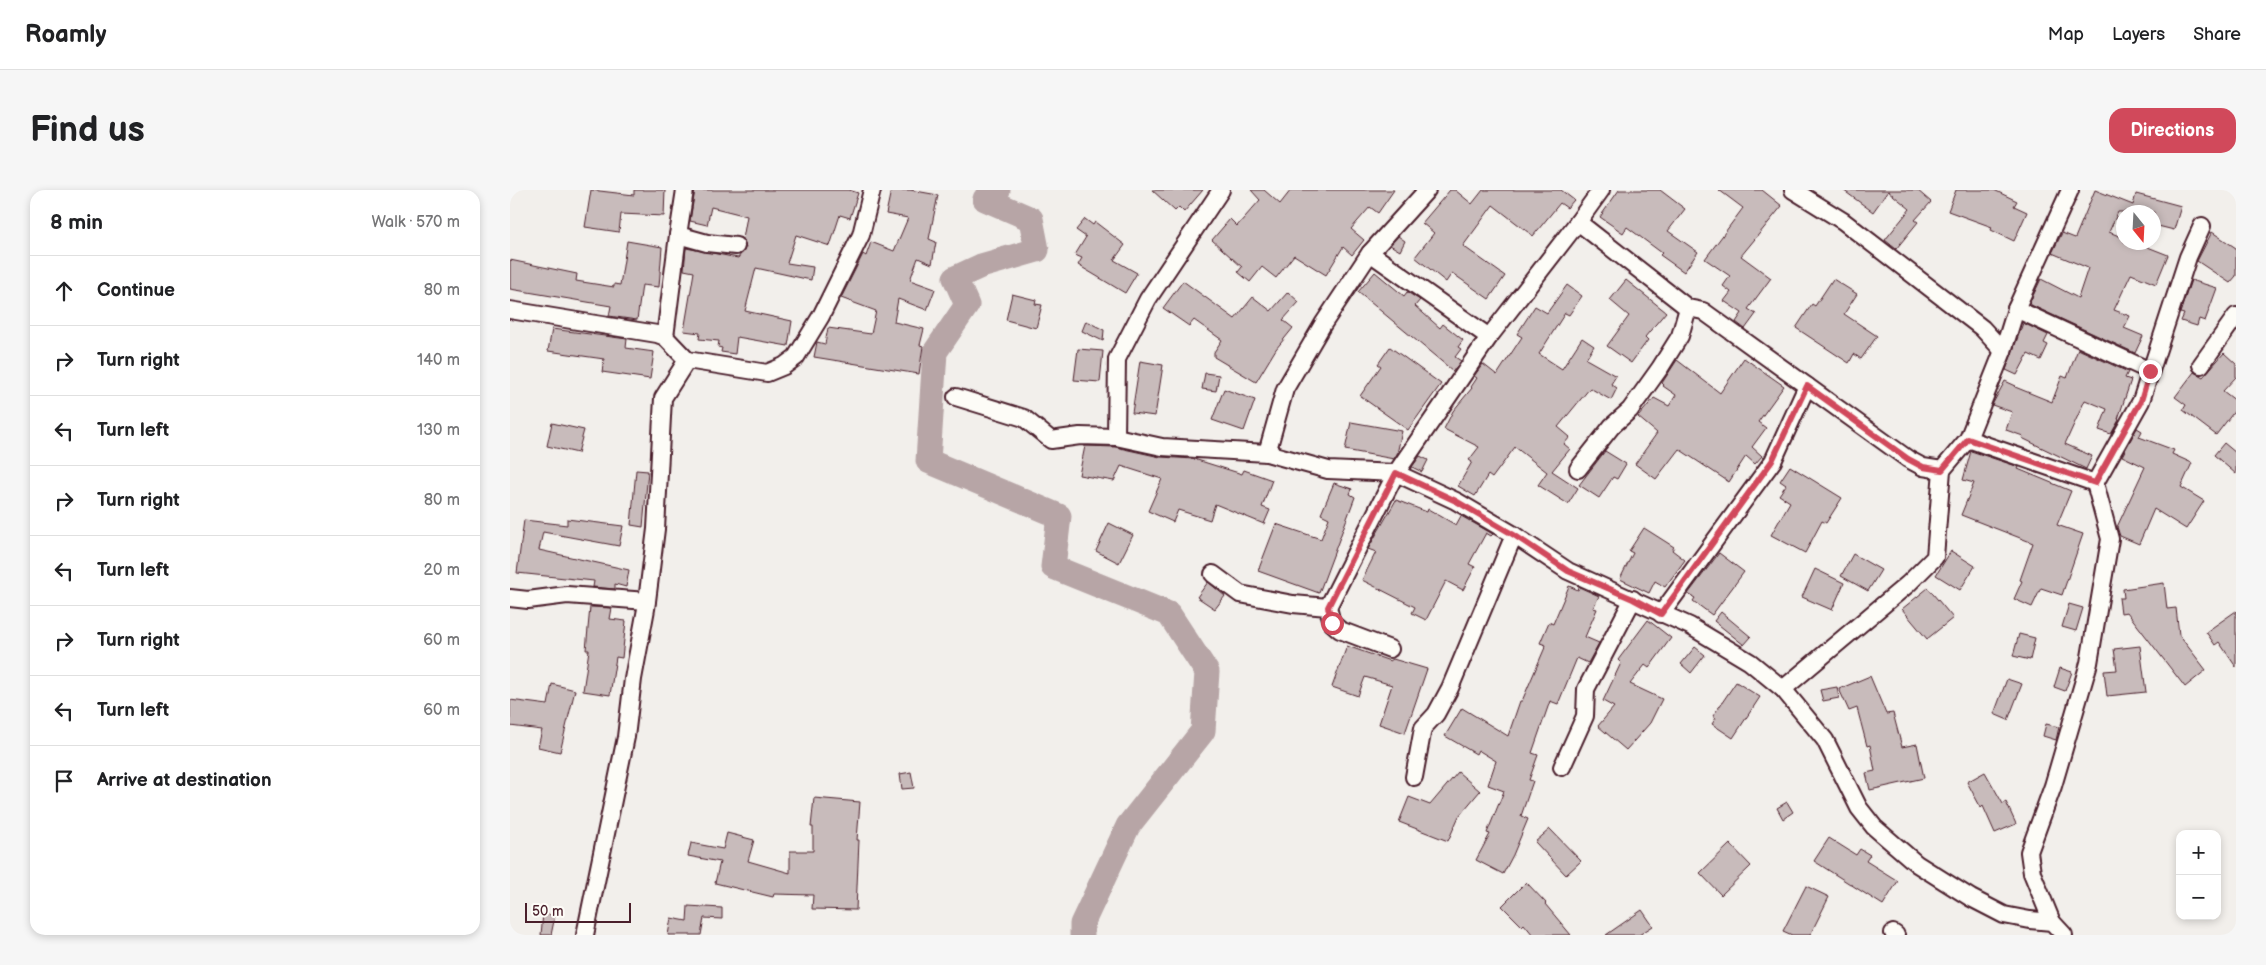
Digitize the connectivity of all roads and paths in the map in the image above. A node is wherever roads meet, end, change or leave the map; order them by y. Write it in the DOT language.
graph roads {
  1 [pos="685,190"];
  2 [pos="872,190"];
  3 [pos="1221,190"];
  4 [pos="1427,190"];
  5 [pos="1601,190"];
  6 [pos="1793,190"];
  7 [pos="2069,190"];
  8 [pos="1578,222"];
  9 [pos="2202,226"];
  10 [pos="678,235"];
  11 [pos="736,246"];
  12 [pos="1370,253"];
  13 [pos="1688,308"];
  14 [pos="2016,309"];
  15 [pos="510,310"];
  16 [pos="2236,316"];
  17 [pos="665,337"];
  18 [pos="1489,338"];
  19 [pos="2003,351"];
  20 [pos="687,360"];
  21 [pos="2201,365"];
  22 [pos="2150,371"];
  23 [pos="1807,386"];
  24 [pos="956,397"];
  25 [pos="1116,437"];
  26 [pos="1968,439"];
  27 [pos="1267,453"];
  28 [pos="1578,469"];
  29 [pos="1942,470"];
  30 [pos="1396,473"];
  31 [pos="2095,483"];
  32 [pos="1514,535"];
  33 [pos="1212,574"];
  34 [pos="510,598"];
  35 [pos="1633,599"];
  36 [pos="647,601"];
  37 [pos="1328,607"];
  38 [pos="1661,614"];
  39 [pos="1390,649"];
  40 [pos="1783,689"];
  41 [pos="1562,767"];
  42 [pos="1414,777"];
  43 [pos="2052,922"];
  44 [pos="585,935"];
  45 [pos="2064,935"];
  1 -- 10 [label="street"];
  2 -- 20 [label="street"];
  3 -- 25 [label="street"];
  4 -- 12 [label="street"];
  5 -- 8 [label="street"];
  6 -- 19 [label="street"];
  7 -- 14 [label="street"];
  8 -- 13 [label="street"];
  8 -- 18 [label="street"];
  9 -- 22 [label="street"];
  10 -- 11 [label="street"];
  10 -- 17 [label="street"];
  12 -- 18 [label="street"];
  12 -- 27 [label="street"];
  13 -- 23 [label="street"];
  13 -- 28 [label="street"];
  14 -- 19 [label="street"];
  14 -- 22 [label="street"];
  15 -- 17 [label="street"];
  16 -- 21 [label="street"];
  17 -- 20 [label="street"];
  18 -- 30 [label="street"];
  19 -- 26 [label="street"];
  20 -- 36 [label="street"];
  22 -- 31 [label="street"];
  23 -- 29 [label="street"];
  23 -- 38 [label="street"];
  24 -- 25 [label="street"];
  25 -- 27 [label="street"];
  26 -- 29 [label="street"];
  26 -- 31 [label="street"];
  27 -- 30 [label="street"];
  29 -- 40 [label="street"];
  30 -- 32 [label="street"];
  30 -- 37 [label="street"];
  31 -- 43 [label="street"];
  32 -- 35 [label="street"];
  32 -- 42 [label="street"];
  33 -- 37 [label="street"];
  34 -- 36 [label="street"];
  35 -- 38 [label="street"];
  35 -- 41 [label="street"];
  36 -- 44 [label="street"];
  37 -- 39 [label="street"];
  38 -- 40 [label="street"];
  40 -- 43 [label="street"];
  43 -- 45 [label="street"];
}
